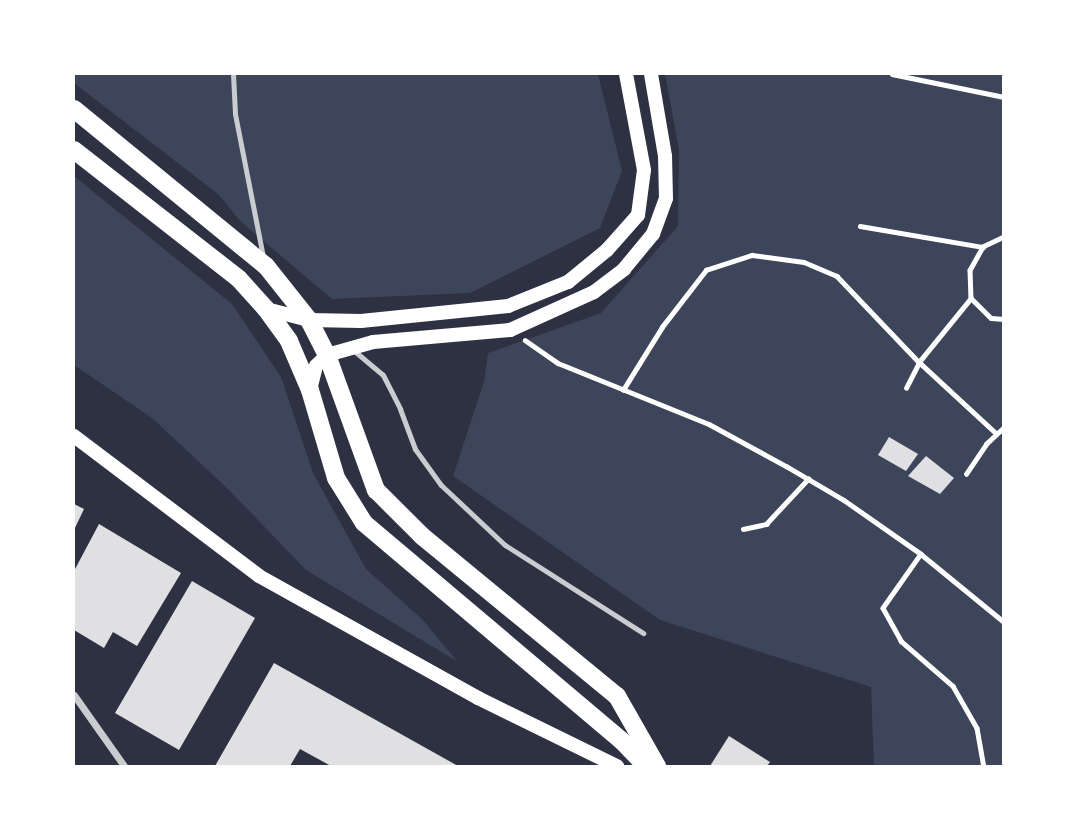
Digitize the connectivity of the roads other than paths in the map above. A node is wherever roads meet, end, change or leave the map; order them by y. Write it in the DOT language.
graph roads {
  1 [pos="233,74"];
  2 [pos="626,74"];
  3 [pos="650,74"];
  4 [pos="74,109"];
  5 [pos="74,150"];
  6 [pos="265,266"];
  7 [pos="266,309"];
  8 [pos="309,320"];
  9 [pos="349,347"];
  10 [pos="327,355"];
  11 [pos="310,390"];
  12 [pos="74,436"];
  13 [pos="643,633"];
  14 [pos="74,695"];
  15 [pos="124,766"];
  16 [pos="617,766"];
  17 [pos="646,766"];
  18 [pos="657,766"];
  1 -- 6 [label="lane"];
  2 -- 8 [label="main road"];
  3 -- 9 [label="main road"];
  4 -- 6 [label="main road"];
  5 -- 7 [label="main road"];
  6 -- 8 [label="main road"];
  7 -- 8 [label="main road"];
  7 -- 11 [label="main road"];
  8 -- 10 [label="main road"];
  9 -- 10 [label="main road"];
  9 -- 13 [label="lane"];
  10 -- 11 [label="main road"];
  10 -- 18 [label="main road"];
  11 -- 17 [label="main road"];
  12 -- 16 [label="main road"];
  14 -- 15 [label="street"];
}
